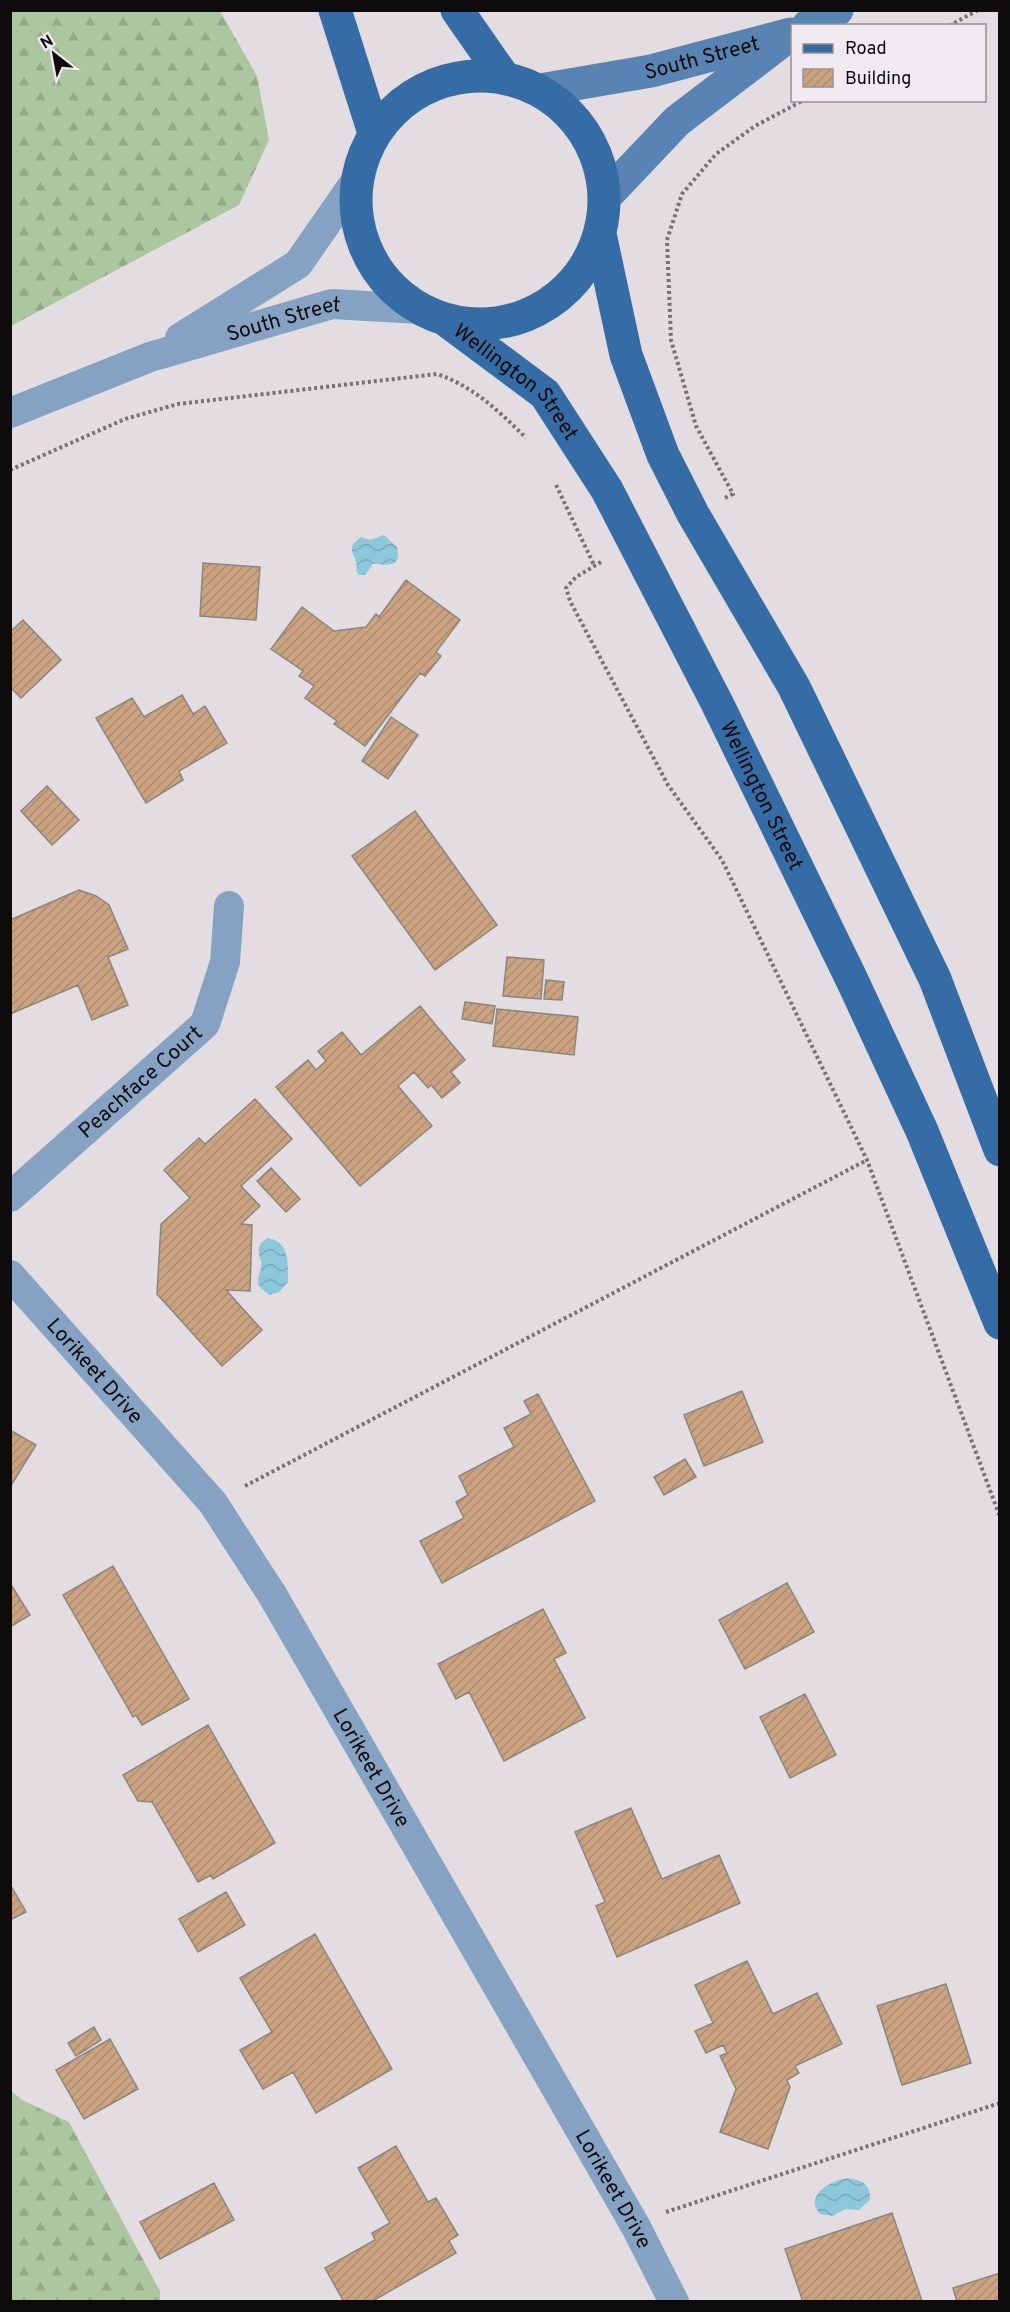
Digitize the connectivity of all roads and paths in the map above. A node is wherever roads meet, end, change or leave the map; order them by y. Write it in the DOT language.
graph roads {
  1 [pos="335,10"];
  2 [pos="457,10"];
  3 [pos="837,10"];
  4 [pos="978,10"];
  5 [pos="810,24"];
  6 [pos="953,24"];
  7 [pos="791,33"];
  8 [pos="791,36"];
  9 [pos="503,76"];
  10 [pos="540,90"];
  11 [pos="800,102"];
  12 [pos="374,133"];
  13 [pos="355,182"];
  14 [pos="604,197"];
  15 [pos="600,234"];
  16 [pos="433,315"];
  17 [pos="150,357"];
  18 [pos="10,413"];
  19 [pos="529,441"];
  20 [pos="10,470"];
  21 [pos="556,484"];
  22 [pos="722,500"];
  23 [pos="229,906"];
  24 [pos="999,1150"];
  25 [pos="867,1160"];
  26 [pos="10,1197"];
  27 [pos="10,1275"];
  28 [pos="999,1323"];
  29 [pos="213,1503"];
  30 [pos="999,1517"];
  31 [pos="999,2103"];
  32 [pos="636,2227"];
  33 [pos="674,2301"];
  1 -- 12 [label="main road"];
  2 -- 9 [label="main road"];
  3 -- 5 [label="street, South Street"];
  4 -- 6 [label="path"];
  7 -- 10 [label="street, South Street"];
  8 -- 14 [label="street, South Street"];
  9 -- 10 [label="main road, Wellington Street"];
  9 -- 12 [label="main road, Wellington Street"];
  10 -- 14 [label="main road, Wellington Street"];
  11 -- 22 [label="path"];
  12 -- 13 [label="main road, Wellington Street"];
  13 -- 16 [label="main road, Wellington Street"];
  13 -- 17 [label="street, South Street"];
  14 -- 15 [label="main road, Wellington Street"];
  15 -- 16 [label="main road, Wellington Street"];
  15 -- 24 [label="main road, Wellington Street"];
  16 -- 17 [label="street, South Street"];
  16 -- 28 [label="main road, Wellington Street"];
  17 -- 18 [label="street, South Street"];
  19 -- 20 [label="path"];
  21 -- 25 [label="path"];
  23 -- 26 [label="street, Peachface Court"];
  25 -- 29 [label="path"];
  25 -- 30 [label="path"];
  27 -- 29 [label="street, Lorikeet Drive"];
  29 -- 32 [label="street, Lorikeet Drive"];
  31 -- 32 [label="path"];
  32 -- 33 [label="street, Lorikeet Drive"];
}
